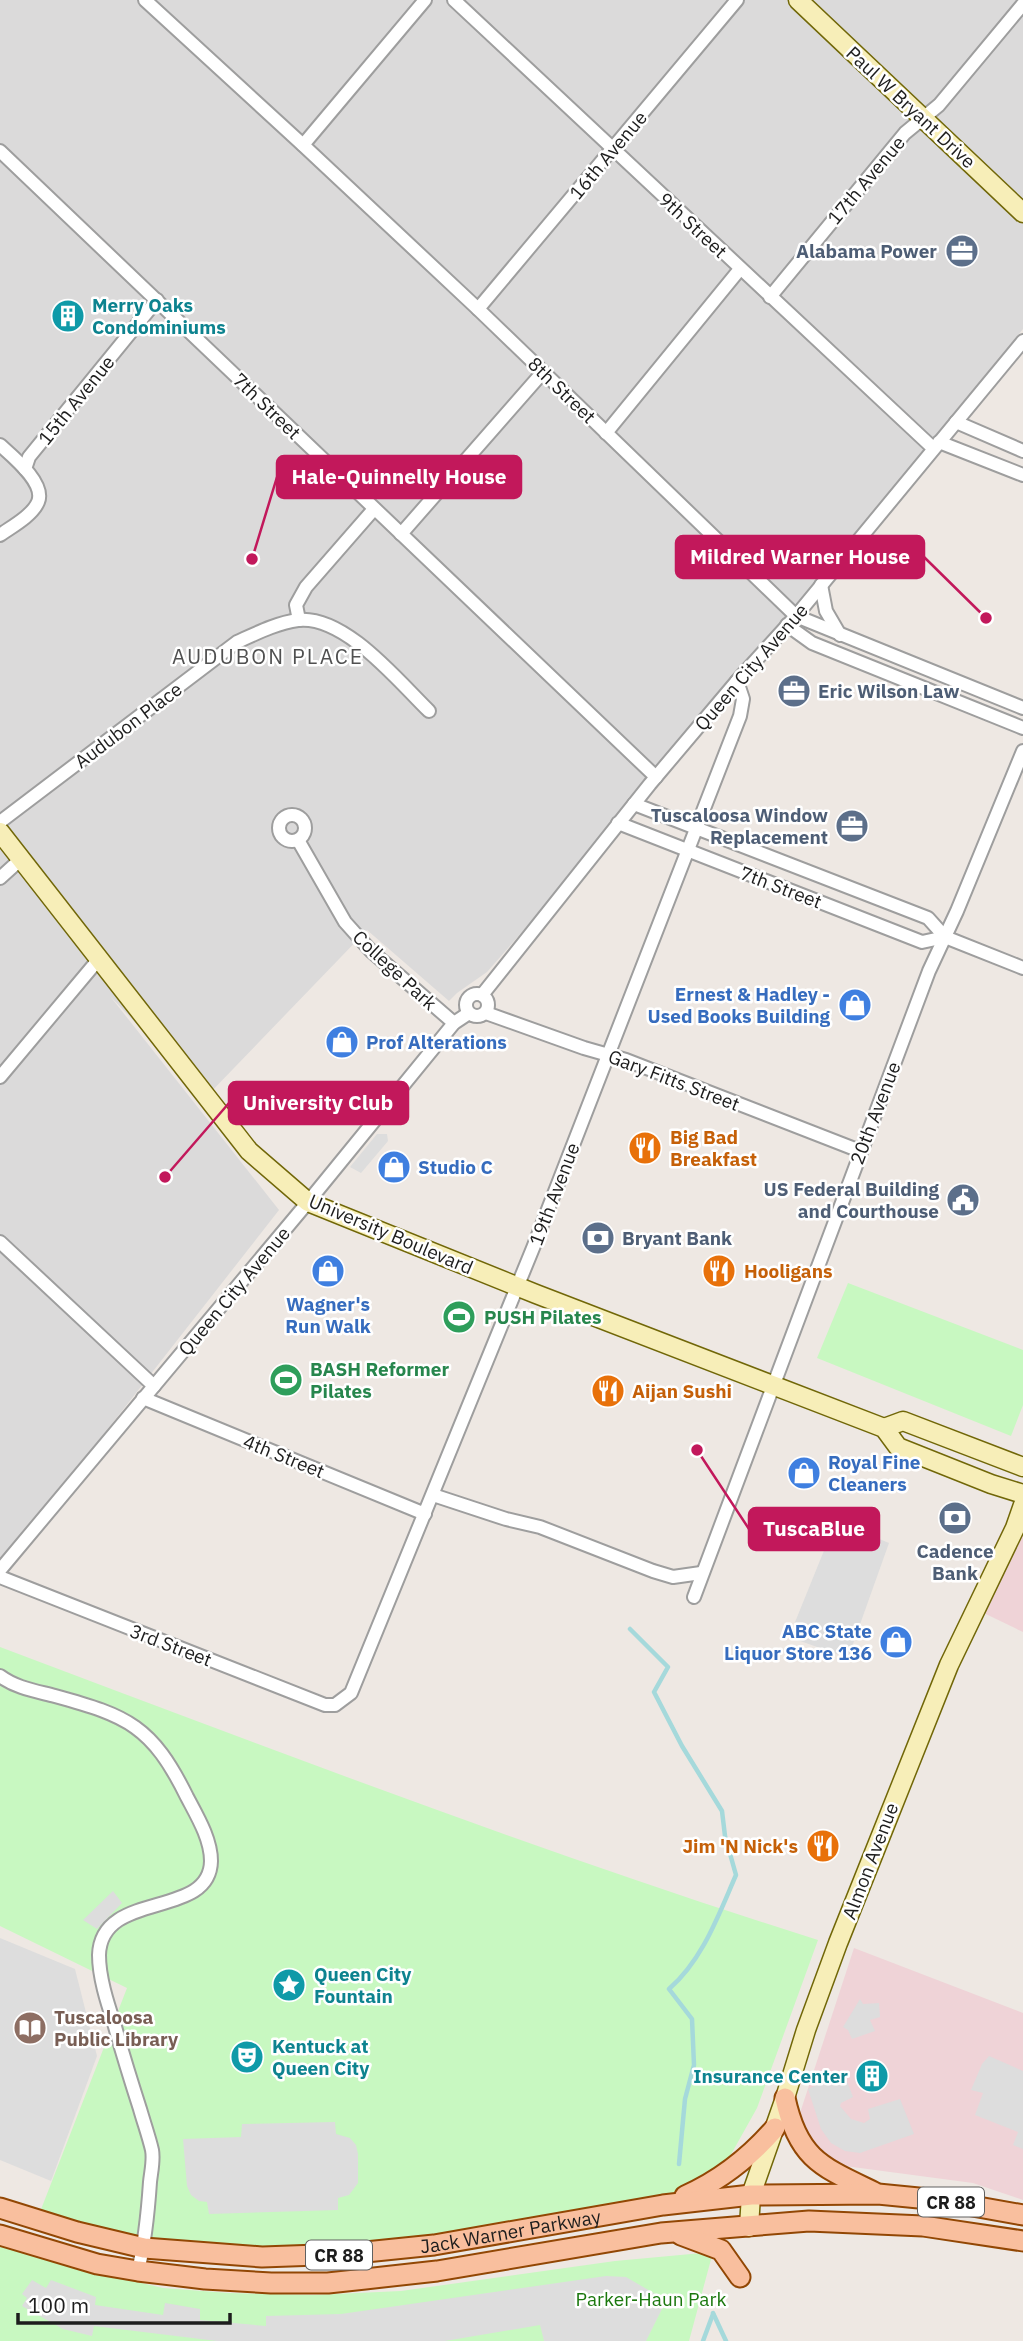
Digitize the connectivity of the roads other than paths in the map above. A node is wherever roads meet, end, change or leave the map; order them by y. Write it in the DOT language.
graph roads {
  1 [pos="425,0"];
  2 [pos="454,0"];
  3 [pos="737,0"];
  4 [pos="798,0"];
  5 [pos="152,2"];
  6 [pos="1023,4"];
  7 [pos="923,118"];
  8 [pos="303,145"];
  9 [pos="612,149"];
  10 [pos="0,151"];
  11 [pos="1023,213"];
  12 [pos="740,269"];
  13 [pos="770,297"];
  14 [pos="157,300"];
  15 [pos="478,309"];
  16 [pos="1023,341"];
  17 [pos="543,372"];
  18 [pos="956,422"];
  19 [pos="606,433"];
  20 [pos="0,445"];
  21 [pos="936,445"];
  22 [pos="1023,452"];
  23 [pos="25,469"];
  24 [pos="1023,475"];
  25 [pos="374,509"];
  26 [pos="401,534"];
  27 [pos="0,535"];
  28 [pos="821,585"];
  29 [pos="299,620"];
  30 [pos="791,621"];
  31 [pos="840,635"];
  32 [pos="737,681"];
  33 [pos="1023,708"];
  34 [pos="429,710"];
  35 [pos="1022,729"];
  36 [pos="1023,751"];
  37 [pos="656,777"];
  38 [pos="634,804"];
  39 [pos="0,822"];
  40 [pos="618,822"];
  41 [pos="696,827"];
  42 [pos="0,832"];
  43 [pos="298,840"];
  44 [pos="688,851"];
  45 [pos="21,859"];
  46 [pos="0,878"];
  47 [pos="945,937"];
  48 [pos="98,960"];
  49 [pos="1023,968"];
  50 [pos="482,995"];
  51 [pos="469,1013"];
  52 [pos="486,1013"];
  53 [pos="454,1023"];
  54 [pos="608,1054"];
  55 [pos="0,1077"];
  56 [pos="860,1151"];
  57 [pos="308,1202"];
  58 [pos="0,1242"];
  59 [pos="517,1286"];
  60 [pos="154,1386"];
  61 [pos="772,1386"];
  62 [pos="143,1398"];
  63 [pos="884,1428"];
  64 [pos="1023,1467"];
  65 [pos="1023,1494"];
  66 [pos="433,1495"];
  67 [pos="1023,1505"];
  68 [pos="425,1514"];
  69 [pos="0,1570"];
  70 [pos="701,1573"];
  71 [pos="0,1577"];
  72 [pos="694,1597"];
  73 [pos="0,1676"];
  74 [pos="342,1700"];
  75 [pos="785,2098"];
  76 [pos="775,2128"];
  77 [pos="878,2194"];
  78 [pos="751,2195"];
  79 [pos="663,2206"];
  80 [pos="0,2208"];
  81 [pos="1023,2215"];
  82 [pos="749,2227"];
  83 [pos="674,2232"];
  84 [pos="0,2235"];
  85 [pos="1023,2241"];
  86 [pos="144,2248"];
  87 [pos="138,2271"];
  88 [pos="740,2277"];
  1 -- 8 [label="street"];
  2 -- 9 [label="street, 9th Street"];
  3 -- 9 [label="street, 16th Avenue"];
  4 -- 7 [label="main road, Paul W Bryant Drive"];
  5 -- 8 [label="street, 8th Street"];
  6 -- 7 [label="street, 17th Avenue"];
  7 -- 11 [label="main road, Paul W Bryant Drive"];
  7 -- 13 [label="street, 17th Avenue"];
  8 -- 15 [label="street, 8th Street"];
  9 -- 12 [label="street, 9th Street"];
  9 -- 15 [label="street, 16th Avenue"];
  10 -- 14 [label="street, 7th Street"];
  12 -- 13 [label="street, 9th Street"];
  12 -- 19 [label="street"];
  13 -- 21 [label="street, 9th Street"];
  14 -- 23 [label="street, 15th Avenue"];
  14 -- 25 [label="street, 7th Street"];
  15 -- 17 [label="street, 8th Street"];
  16 -- 18 [label="street, Queen City Avenue"];
  17 -- 19 [label="street, 8th Street"];
  17 -- 26 [label="street"];
  18 -- 21 [label="street, Queen City Avenue"];
  18 -- 22 [label="street"];
  19 -- 30 [label="street, 8th Street"];
  20 -- 23 [label="street"];
  21 -- 24 [label="street, 9th Street"];
  21 -- 28 [label="street, Queen City Avenue"];
  23 -- 27 [label="street"];
  25 -- 26 [label="street, 7th Street"];
  25 -- 29 [label="street"];
  26 -- 37 [label="street, 7th Street"];
  28 -- 30 [label="street, Queen City Avenue"];
  28 -- 31 [label="street"];
  29 -- 34 [label="street, Audubon Place"];
  29 -- 39 [label="street, Audubon Place"];
  30 -- 31 [label="street, 8th Street"];
  30 -- 32 [label="street, Queen City Avenue"];
  30 -- 35 [label="street, 8th Street"];
  31 -- 33 [label="street, 8th Street"];
  32 -- 37 [label="street, Queen City Avenue"];
  32 -- 41 [label="street, 19th Avenue"];
  36 -- 47 [label="street, 20th Avenue"];
  37 -- 38 [label="street, Queen City Avenue"];
  38 -- 40 [label="street, Queen City Avenue"];
  38 -- 41 [label="street, 7th Street"];
  40 -- 44 [label="street, 7th Street"];
  40 -- 50 [label="street, Queen City Avenue"];
  41 -- 44 [label="street, 19th Avenue"];
  41 -- 47 [label="street, 7th Street"];
  42 -- 45 [label="main road, University Boulevard"];
  43 -- 53 [label="street, College Park"];
  44 -- 47 [label="street, 7th Street"];
  44 -- 54 [label="street, 19th Avenue"];
  45 -- 46 [label="street"];
  45 -- 48 [label="main road, University Boulevard"];
  47 -- 49 [label="street, 7th Street"];
  47 -- 56 [label="street, 20th Avenue"];
  48 -- 55 [label="street"];
  48 -- 57 [label="main road, University Boulevard"];
  50 -- 51 [label="street, Queen City Avenue"];
  50 -- 52 [label="street"];
  51 -- 52 [label="street"];
  51 -- 53 [label="street, Queen City Avenue"];
  52 -- 54 [label="street, Gary Fitts Street"];
  53 -- 57 [label="street, Queen City Avenue"];
  54 -- 56 [label="street, Gary Fitts Street"];
  54 -- 59 [label="street, 19th Avenue"];
  56 -- 61 [label="street, 20th Avenue"];
  57 -- 59 [label="main road, University Boulevard"];
  57 -- 60 [label="street, Queen City Avenue"];
  58 -- 60 [label="street"];
  59 -- 61 [label="main road, University Boulevard"];
  59 -- 66 [label="street, 19th Avenue"];
  60 -- 62 [label="street, Queen City Avenue"];
  61 -- 63 [label="main road, University Boulevard"];
  61 -- 70 [label="street, 20th Avenue"];
  62 -- 68 [label="street, 4th Street"];
  62 -- 69 [label="street, Queen City Avenue"];
  63 -- 64 [label="main road, University Boulevard"];
  63 -- 65 [label="main road, University Boulevard"];
  66 -- 68 [label="street, 19th Avenue"];
  66 -- 70 [label="street"];
  67 -- 75 [label="main road, Almon Avenue"];
  68 -- 74 [label="street, 19th Avenue"];
  70 -- 72 [label="street, 20th Avenue"];
  71 -- 74 [label="street, 3rd Street"];
  73 -- 86 [label="street"];
  75 -- 76 [label="main road, Almon Avenue"];
  75 -- 77 [label="main road"];
  76 -- 78 [label="main road, Almon Avenue"];
  76 -- 79 [label="main road"];
  77 -- 78 [label="main road, Jack Warner Parkway / CR 88"];
  77 -- 81 [label="main road, Jack Warner Parkway / CR 88"];
  78 -- 79 [label="main road, Jack Warner Parkway / CR 88"];
  78 -- 82 [label="main road, Almon Avenue"];
  79 -- 86 [label="main road, Jack Warner Parkway / CR 88"];
  80 -- 86 [label="main road, Jack Warner Parkway / CR 88"];
  82 -- 83 [label="main road, Jack Warner Parkway"];
  82 -- 85 [label="main road, Jack Warner Parkway"];
  83 -- 87 [label="main road, Jack Warner Parkway"];
  83 -- 88 [label="main road"];
  84 -- 87 [label="main road, Jack Warner Parkway"];
  86 -- 87 [label="street"];
}
